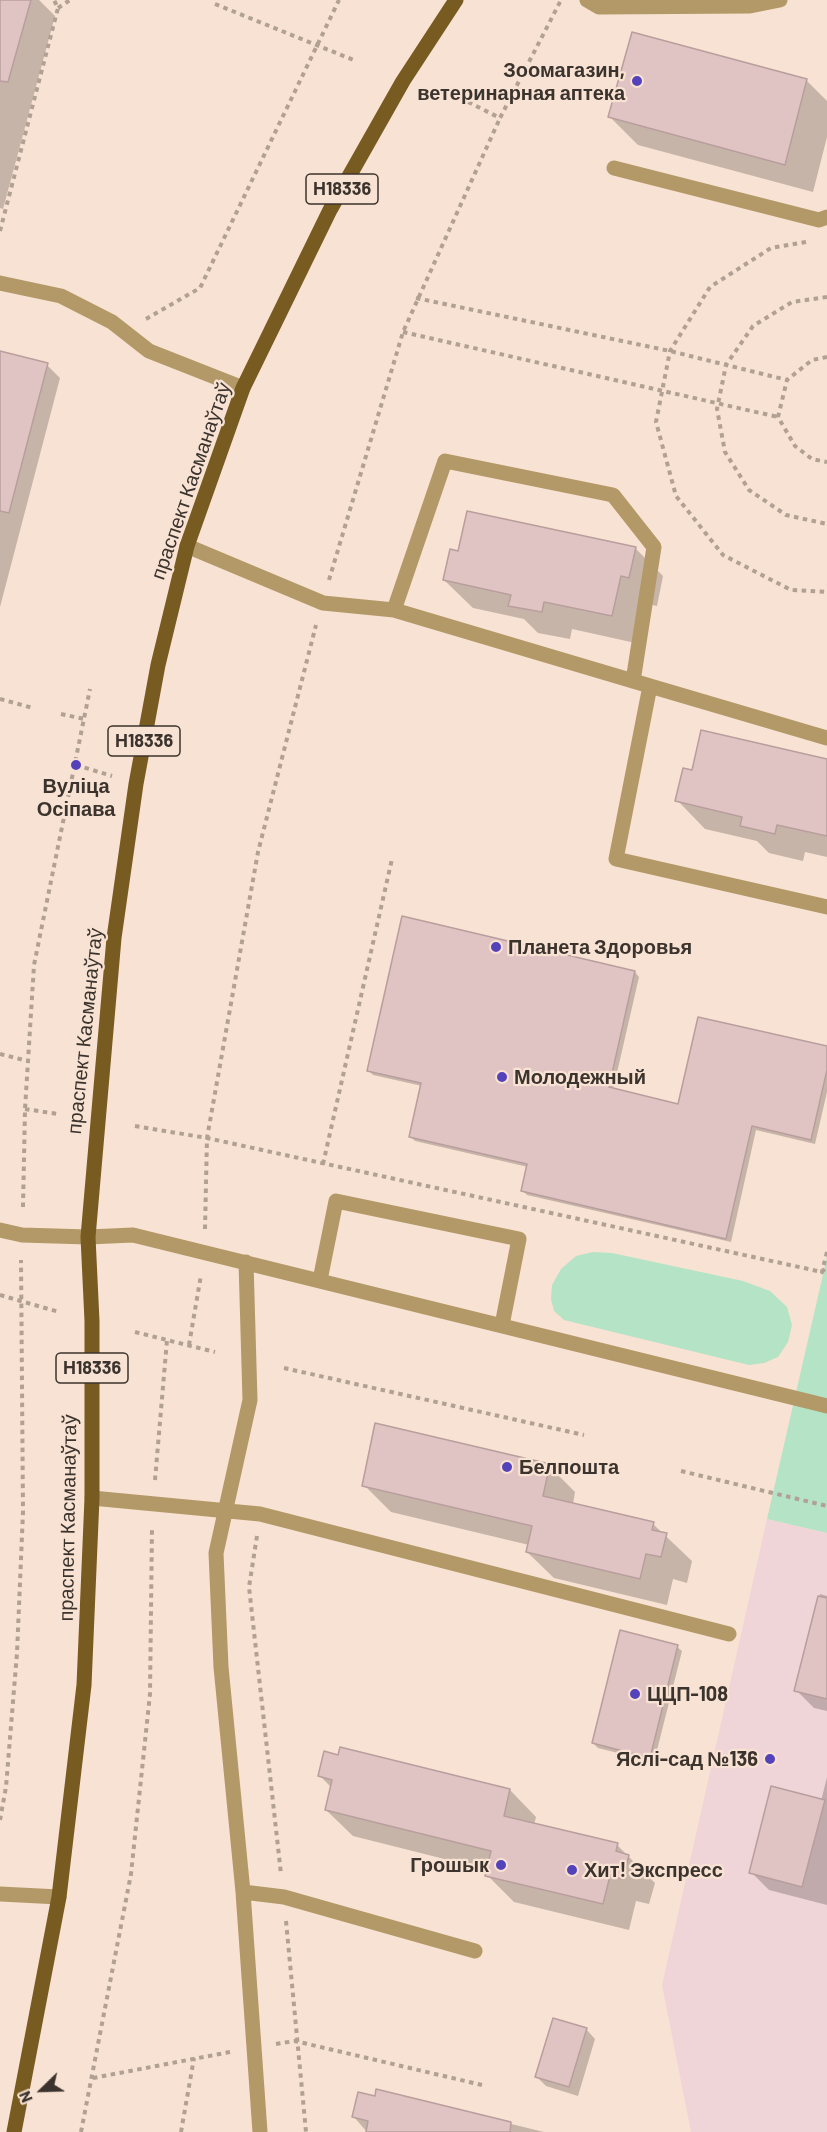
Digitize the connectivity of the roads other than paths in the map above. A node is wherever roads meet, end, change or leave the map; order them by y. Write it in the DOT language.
graph roads {
  1 [pos="456,0"];
  2 [pos="780,0"];
  3 [pos="597,2"];
  4 [pos="750,3"];
  5 [pos="614,168"];
  6 [pos="827,217"];
  7 [pos="0,283"];
  8 [pos="243,388"];
  9 [pos="187,546"];
  10 [pos="394,610"];
  11 [pos="633,681"];
  12 [pos="650,686"];
  13 [pos="827,738"];
  14 [pos="827,907"];
  15 [pos="0,1230"];
  16 [pos="88,1237"];
  17 [pos="246,1262"];
  18 [pos="320,1280"];
  19 [pos="502,1325"];
  20 [pos="827,1406"];
  21 [pos="92,1498"];
  22 [pos="226,1512"];
  23 [pos="729,1634"];
  24 [pos="243,1892"];
  25 [pos="0,1894"];
  26 [pos="59,1897"];
  27 [pos="475,1951"];
  28 [pos="15,2132"];
  29 [pos="260,2132"];
  1 -- 8 [label="main road, праспект Касманаўтаў / Н18336"];
  2 -- 4 [label="street"];
  3 -- 4 [label="street"];
  5 -- 6 [label="street"];
  7 -- 8 [label="street"];
  8 -- 9 [label="main road, праспект Касманаўтаў / Н18336"];
  9 -- 10 [label="street"];
  9 -- 16 [label="main road, праспект Касманаўтаў / Н18336"];
  10 -- 11 [label="street"];
  10 -- 11 [label="street"];
  11 -- 12 [label="street"];
  12 -- 13 [label="street"];
  12 -- 14 [label="street"];
  15 -- 16 [label="street"];
  16 -- 17 [label="street"];
  16 -- 21 [label="main road, праспект Касманаўтаў / Н18336"];
  17 -- 18 [label="street"];
  17 -- 22 [label="street"];
  18 -- 19 [label="street"];
  18 -- 19 [label="street"];
  19 -- 20 [label="street"];
  21 -- 22 [label="street"];
  21 -- 26 [label="main road, праспект Касманаўтаў / Н18336"];
  22 -- 23 [label="street"];
  22 -- 24 [label="street"];
  24 -- 27 [label="street"];
  24 -- 29 [label="street"];
  25 -- 26 [label="street"];
  26 -- 28 [label="main road, праспект Касманаўтаў / Н18336"];
}
